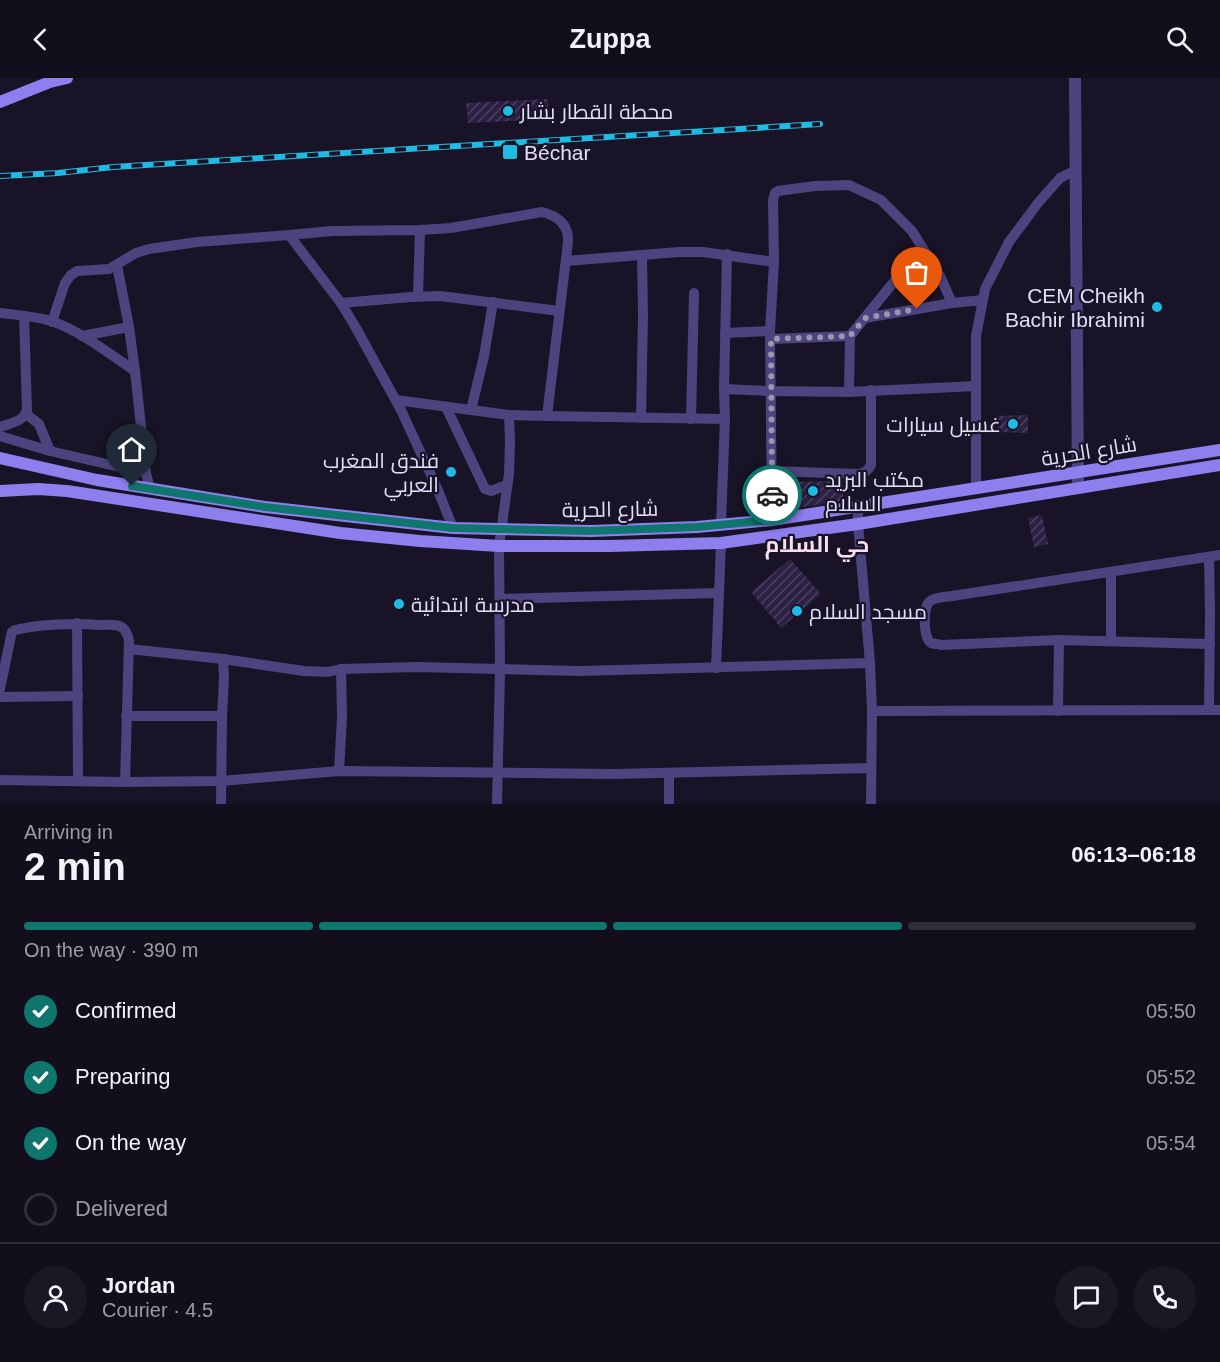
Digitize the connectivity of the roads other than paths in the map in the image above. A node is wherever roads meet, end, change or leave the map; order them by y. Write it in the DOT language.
graph roads {
  1 [pos="68,78"];
  2 [pos="1075,78"];
  3 [pos="49,80"];
  4 [pos="0,102"];
  5 [pos="1076,170"];
  6 [pos="420,230"];
  7 [pos="289,236"];
  8 [pos="922,247"];
  9 [pos="727,254"];
  10 [pos="642,255"];
  11 [pos="566,261"];
  12 [pos="774,262"];
  13 [pos="117,265"];
  14 [pos="694,293"];
  15 [pos="418,296"];
  16 [pos="983,300"];
  17 [pos="493,302"];
  18 [pos="341,303"];
  19 [pos="952,303"];
  20 [pos="559,311"];
  21 [pos="0,313"];
  22 [pos="24,316"];
  23 [pos="865,318"];
  24 [pos="52,322"];
  25 [pos="129,327"];
  26 [pos="724,333"];
  27 [pos="770,335"];
  28 [pos="82,336"];
  29 [pos="850,336"];
  30 [pos="135,370"];
  31 [pos="976,386"];
  32 [pos="724,389"];
  33 [pos="871,390"];
  34 [pos="770,391"];
  35 [pos="849,392"];
  36 [pos="396,400"];
  37 [pos="446,407"];
  38 [pos="471,410"];
  39 [pos="26,414"];
  40 [pos="509,415"];
  41 [pos="547,416"];
  42 [pos="641,418"];
  43 [pos="691,419"];
  44 [pos="725,419"];
  45 [pos="0,427"];
  46 [pos="0,436"];
  47 [pos="1220,450"];
  48 [pos="50,451"];
  49 [pos="0,458"];
  50 [pos="1220,465"];
  51 [pos="772,471"];
  52 [pos="146,473"];
  53 [pos="1078,473"];
  54 [pos="507,485"];
  55 [pos="976,487"];
  56 [pos="1078,488"];
  57 [pos="150,489"];
  58 [pos="0,491"];
  59 [pos="858,507"];
  60 [pos="772,520"];
  61 [pos="721,524"];
  62 [pos="858,524"];
  63 [pos="453,528"];
  64 [pos="501,528"];
  65 [pos="721,543"];
  66 [pos="499,546"];
  67 [pos="1214,556"];
  68 [pos="1111,572"];
  69 [pos="719,593"];
  70 [pos="500,598"];
  71 [pos="77,624"];
  72 [pos="1059,640"];
  73 [pos="1111,641"];
  74 [pos="1210,644"];
  75 [pos="129,649"];
  76 [pos="223,659"];
  77 [pos="870,663"];
  78 [pos="716,668"];
  79 [pos="341,669"];
  80 [pos="500,670"];
  81 [pos="0,689"];
  82 [pos="78,696"];
  83 [pos="0,697"];
  84 [pos="1214,710"];
  85 [pos="872,711"];
  86 [pos="1058,711"];
  87 [pos="126,716"];
  88 [pos="222,716"];
  89 [pos="871,768"];
  90 [pos="339,771"];
  91 [pos="497,772"];
  92 [pos="669,773"];
  93 [pos="0,780"];
  94 [pos="78,781"];
  95 [pos="221,781"];
  96 [pos="125,782"];
  97 [pos="221,804"];
  98 [pos="497,804"];
  99 [pos="669,804"];
  100 [pos="871,804"];
  1 -- 3 [label="main road"];
  2 -- 5 [label="street"];
  3 -- 4 [label="main road"];
  5 -- 16 [label="street"];
  5 -- 53 [label="street"];
  6 -- 7 [label="street"];
  6 -- 11 [label="street"];
  6 -- 15 [label="street"];
  7 -- 13 [label="street"];
  7 -- 18 [label="street"];
  8 -- 12 [label="street"];
  8 -- 19 [label="street"];
  8 -- 23 [label="street"];
  9 -- 10 [label="street"];
  9 -- 12 [label="street"];
  9 -- 26 [label="street"];
  10 -- 11 [label="street"];
  10 -- 42 [label="street"];
  11 -- 20 [label="street"];
  12 -- 27 [label="street"];
  13 -- 24 [label="street"];
  13 -- 25 [label="street"];
  14 -- 43 [label="street"];
  15 -- 17 [label="street"];
  15 -- 18 [label="street"];
  16 -- 19 [label="street"];
  16 -- 31 [label="street"];
  17 -- 20 [label="street"];
  17 -- 38 [label="street"];
  18 -- 36 [label="street"];
  19 -- 23 [label="street"];
  20 -- 41 [label="street"];
  21 -- 22 [label="street"];
  22 -- 24 [label="street"];
  22 -- 39 [label="street"];
  23 -- 29 [label="street"];
  24 -- 28 [label="street"];
  25 -- 28 [label="street"];
  25 -- 30 [label="street"];
  26 -- 27 [label="street"];
  26 -- 32 [label="street"];
  27 -- 29 [label="street"];
  27 -- 34 [label="street"];
  28 -- 30 [label="street"];
  29 -- 35 [label="street"];
  30 -- 52 [label="street"];
  31 -- 33 [label="street"];
  31 -- 55 [label="street"];
  32 -- 34 [label="street"];
  32 -- 44 [label="street"];
  33 -- 35 [label="street"];
  33 -- 51 [label="street"];
  34 -- 35 [label="street"];
  34 -- 51 [label="street"];
  36 -- 37 [label="street"];
  36 -- 63 [label="street"];
  37 -- 38 [label="street"];
  37 -- 54 [label="street"];
  38 -- 40 [label="street"];
  39 -- 45 [label="street"];
  39 -- 48 [label="street"];
  40 -- 41 [label="street"];
  40 -- 54 [label="street"];
  41 -- 42 [label="street"];
  42 -- 43 [label="street"];
  43 -- 44 [label="street"];
  44 -- 61 [label="street"];
  46 -- 48 [label="street"];
  47 -- 53 [label="main road, شارع الحرية"];
  48 -- 52 [label="street"];
  49 -- 57 [label="main road, شارع الحرية"];
  50 -- 56 [label="main road, شارع الحرية"];
  51 -- 60 [label="street"];
  52 -- 57 [label="street"];
  53 -- 55 [label="main road, شارع الحرية"];
  53 -- 56 [label="street"];
  54 -- 64 [label="street"];
  55 -- 59 [label="main road, شارع الحرية"];
  56 -- 62 [label="main road, شارع الحرية"];
  57 -- 63 [label="main road, شارع الحرية"];
  58 -- 66 [label="main road, شارع الحرية"];
  59 -- 60 [label="main road, شارع الحرية"];
  59 -- 62 [label="street"];
  60 -- 61 [label="main road, شارع الحرية"];
  61 -- 64 [label="main road, شارع الحرية"];
  62 -- 65 [label="main road, شارع الحرية"];
  62 -- 77 [label="street"];
  63 -- 64 [label="main road, شارع الحرية"];
  64 -- 66 [label="street"];
  65 -- 66 [label="main road, شارع الحرية"];
  65 -- 69 [label="street"];
  66 -- 70 [label="street"];
  67 -- 68 [label="street"];
  67 -- 74 [label="street"];
  68 -- 72 [label="street"];
  68 -- 73 [label="street"];
  69 -- 70 [label="street"];
  69 -- 78 [label="street"];
  70 -- 80 [label="street"];
  71 -- 75 [label="street"];
  71 -- 81 [label="street"];
  71 -- 82 [label="street"];
  72 -- 73 [label="street"];
  72 -- 86 [label="street"];
  73 -- 74 [label="street"];
  74 -- 84 [label="street"];
  75 -- 76 [label="street"];
  75 -- 87 [label="street"];
  76 -- 79 [label="street"];
  76 -- 88 [label="street"];
  77 -- 78 [label="street"];
  77 -- 85 [label="street"];
  78 -- 80 [label="street"];
  79 -- 80 [label="street"];
  79 -- 90 [label="street"];
  80 -- 91 [label="street"];
  82 -- 83 [label="street"];
  82 -- 94 [label="street"];
  84 -- 86 [label="street"];
  85 -- 86 [label="street"];
  85 -- 89 [label="street"];
  87 -- 88 [label="street"];
  87 -- 96 [label="street"];
  88 -- 95 [label="street"];
  89 -- 92 [label="street"];
  89 -- 100 [label="street"];
  90 -- 91 [label="street"];
  90 -- 95 [label="street"];
  91 -- 92 [label="street"];
  91 -- 98 [label="street"];
  92 -- 99 [label="street"];
  93 -- 94 [label="street"];
  94 -- 96 [label="street"];
  95 -- 96 [label="street"];
  95 -- 97 [label="street"];
}
